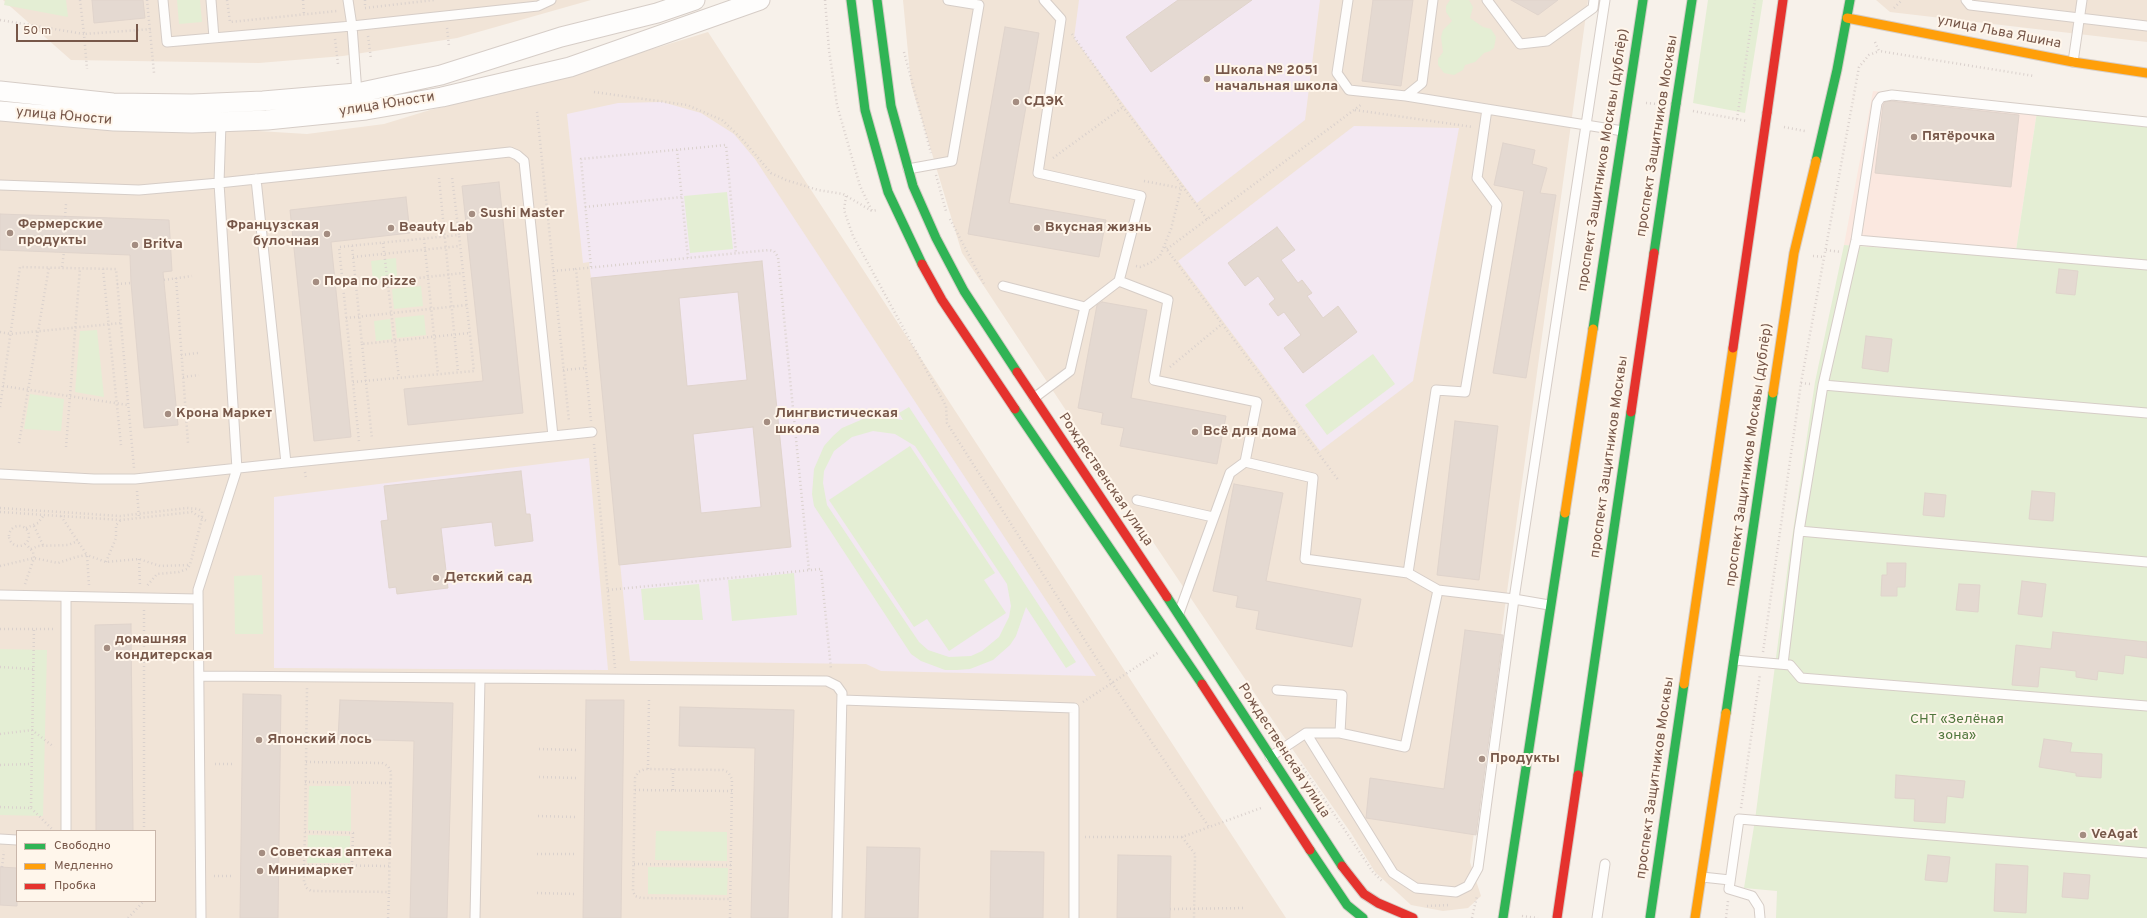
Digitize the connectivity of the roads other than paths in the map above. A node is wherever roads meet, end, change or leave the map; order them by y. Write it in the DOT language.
graph roads {
  1 [pos="163,0"];
  2 [pos="211,0"];
  3 [pos="348,0"];
  4 [pos="551,0"];
  5 [pos="695,0"];
  6 [pos="760,0"];
  7 [pos="850,0"];
  8 [pos="878,0"];
  9 [pos="948,0"];
  10 [pos="1044,0"];
  11 [pos="1348,0"];
  12 [pos="1433,0"];
  13 [pos="1487,0"];
  14 [pos="1594,0"];
  15 [pos="1605,0"];
  16 [pos="1642,0"];
  17 [pos="1692,0"];
  18 [pos="1783,0"];
  19 [pos="1850,0"];
  20 [pos="1966,0"];
  21 [pos="2082,0"];
  22 [pos="981,2"];
  23 [pos="1847,18"];
  24 [pos="2078,18"];
  25 [pos="352,26"];
  26 [pos="2147,26"];
  27 [pos="561,37"];
  28 [pos="214,38"];
  29 [pos="2073,62"];
  30 [pos="570,67"];
  31 [pos="2147,73"];
  32 [pos="0,91"];
  33 [pos="357,93"];
  34 [pos="1406,96"];
  35 [pos="1486,109"];
  36 [pos="0,111"];
  37 [pos="2147,122"];
  38 [pos="221,123"];
  39 [pos="1586,125"];
  40 [pos="1623,131"];
  41 [pos="908,169"];
  42 [pos="256,179"];
  43 [pos="219,183"];
  44 [pos="0,185"];
  45 [pos="1856,240"];
  46 [pos="2147,265"];
  47 [pos="1119,281"];
  48 [pos="1003,286"];
  49 [pos="1085,306"];
  50 [pos="1823,385"];
  51 [pos="1034,398"];
  52 [pos="2147,413"];
  53 [pos="592,432"];
  54 [pos="553,436"];
  55 [pos="1245,462"];
  56 [pos="286,463"];
  57 [pos="237,469"];
  58 [pos="0,474"];
  59 [pos="1137,500"];
  60 [pos="1213,517"];
  61 [pos="1799,532"];
  62 [pos="2147,562"];
  63 [pos="1408,573"];
  64 [pos="1438,590"];
  65 [pos="0,595"];
  66 [pos="66,597"];
  67 [pos="198,599"];
  68 [pos="1514,599"];
  69 [pos="1549,605"];
  70 [pos="1179,615"];
  71 [pos="1734,660"];
  72 [pos="1783,664"];
  73 [pos="199,676"];
  74 [pos="480,678"];
  75 [pos="1277,690"];
  76 [pos="842,700"];
  77 [pos="2147,706"];
  78 [pos="1306,733"];
  79 [pos="1340,733"];
  80 [pos="1270,757"];
  81 [pos="66,830"];
  82 [pos="0,839"];
  83 [pos="16,840"];
  84 [pos="2147,853"];
  85 [pos="1605,864"];
  86 [pos="1702,877"];
  87 [pos="1730,880"];
  88 [pos="1360,917"];
  89 [pos="201,918"];
  90 [pos="475,918"];
  91 [pos="837,918"];
  92 [pos="1074,918"];
  93 [pos="1413,918"];
  94 [pos="1503,918"];
  95 [pos="1556,918"];
  96 [pos="1597,918"];
  97 [pos="1650,918"];
  98 [pos="1696,918"];
  99 [pos="1760,918"];
  1 -- 28 [label="lane"];
  2 -- 28 [label="lane"];
  3 -- 25 [label="lane"];
  4 -- 25 [label="lane"];
  5 -- 27 [label="street, улица Юности"];
  6 -- 30 [label="street, улица Юности"];
  7 -- 88 [label="street"];
  8 -- 41 [label="street, Рождественская улица"];
  9 -- 22 [label="lane"];
  10 -- 47 [label="lane"];
  11 -- 34 [label="lane"];
  12 -- 34 [label="lane"];
  13 -- 14 [label="lane"];
  15 -- 39 [label="lane"];
  16 -- 40 [label="street, проспект Защитников Москвы (дублёр)"];
  17 -- 95 [label="street, проспект Защитников Москвы, bridge"];
  18 -- 97 [label="street, проспект Защитников Москвы, bridge"];
  19 -- 23 [label="street, проспект Защитников Москвы (дублёр)"];
  20 -- 24 [label="lane"];
  21 -- 24 [label="lane"];
  22 -- 41 [label="lane"];
  23 -- 29 [label="street, улица Льва Яшина"];
  23 -- 71 [label="street, проспект Защитников Москвы (дублёр)"];
  24 -- 26 [label="lane"];
  24 -- 29 [label="lane"];
  25 -- 28 [label="lane"];
  25 -- 33 [label="lane"];
  27 -- 30 [label="street"];
  27 -- 33 [label="street, улица Юности"];
  29 -- 31 [label="street, улица Льва Яшина"];
  30 -- 38 [label="street, улица Юности"];
  32 -- 33 [label="street, улица Юности"];
  34 -- 35 [label="lane"];
  35 -- 39 [label="lane"];
  35 -- 63 [label="lane"];
  36 -- 38 [label="street, улица Юности"];
  37 -- 45 [label="lane"];
  38 -- 43 [label="lane"];
  39 -- 40 [label="lane"];
  39 -- 68 [label="lane"];
  40 -- 69 [label="street, проспект Защитников Москвы (дублёр)"];
  41 -- 51 [label="street, Рождественская улица"];
  42 -- 43 [label="lane"];
  42 -- 54 [label="lane"];
  42 -- 56 [label="lane"];
  43 -- 44 [label="lane"];
  43 -- 57 [label="lane"];
  45 -- 46 [label="lane"];
  45 -- 50 [label="lane"];
  47 -- 49 [label="lane"];
  47 -- 55 [label="lane"];
  48 -- 49 [label="lane"];
  49 -- 51 [label="lane"];
  50 -- 52 [label="lane"];
  50 -- 61 [label="lane"];
  51 -- 70 [label="street, Рождественская улица"];
  53 -- 54 [label="lane"];
  54 -- 56 [label="lane"];
  55 -- 60 [label="lane"];
  55 -- 63 [label="lane"];
  56 -- 57 [label="lane"];
  57 -- 58 [label="lane"];
  57 -- 67 [label="lane"];
  59 -- 60 [label="lane"];
  60 -- 70 [label="lane"];
  61 -- 62 [label="lane"];
  61 -- 72 [label="lane"];
  63 -- 64 [label="lane"];
  64 -- 68 [label="lane"];
  64 -- 79 [label="lane"];
  65 -- 66 [label="lane"];
  66 -- 67 [label="lane"];
  66 -- 81 [label="lane"];
  67 -- 73 [label="lane"];
  68 -- 69 [label="lane"];
  68 -- 78 [label="lane"];
  69 -- 94 [label="street, проспект Защитников Москвы (дублёр)"];
  70 -- 80 [label="street, Рождественская улица"];
  71 -- 72 [label="lane"];
  71 -- 86 [label="street, проспект Защитников Москвы (дублёр)"];
  72 -- 77 [label="lane"];
  73 -- 74 [label="lane"];
  73 -- 89 [label="lane"];
  74 -- 76 [label="lane"];
  74 -- 90 [label="lane"];
  75 -- 79 [label="lane"];
  76 -- 91 [label="lane"];
  76 -- 92 [label="lane"];
  78 -- 79 [label="lane"];
  78 -- 80 [label="lane"];
  80 -- 93 [label="street, Рождественская улица"];
  82 -- 83 [label="lane"];
  84 -- 87 [label="lane"];
  85 -- 96 [label="lane"];
  86 -- 87 [label="lane"];
  86 -- 98 [label="street, проспект Защитников Москвы (дублёр)"];
  87 -- 99 [label="lane"];
}
